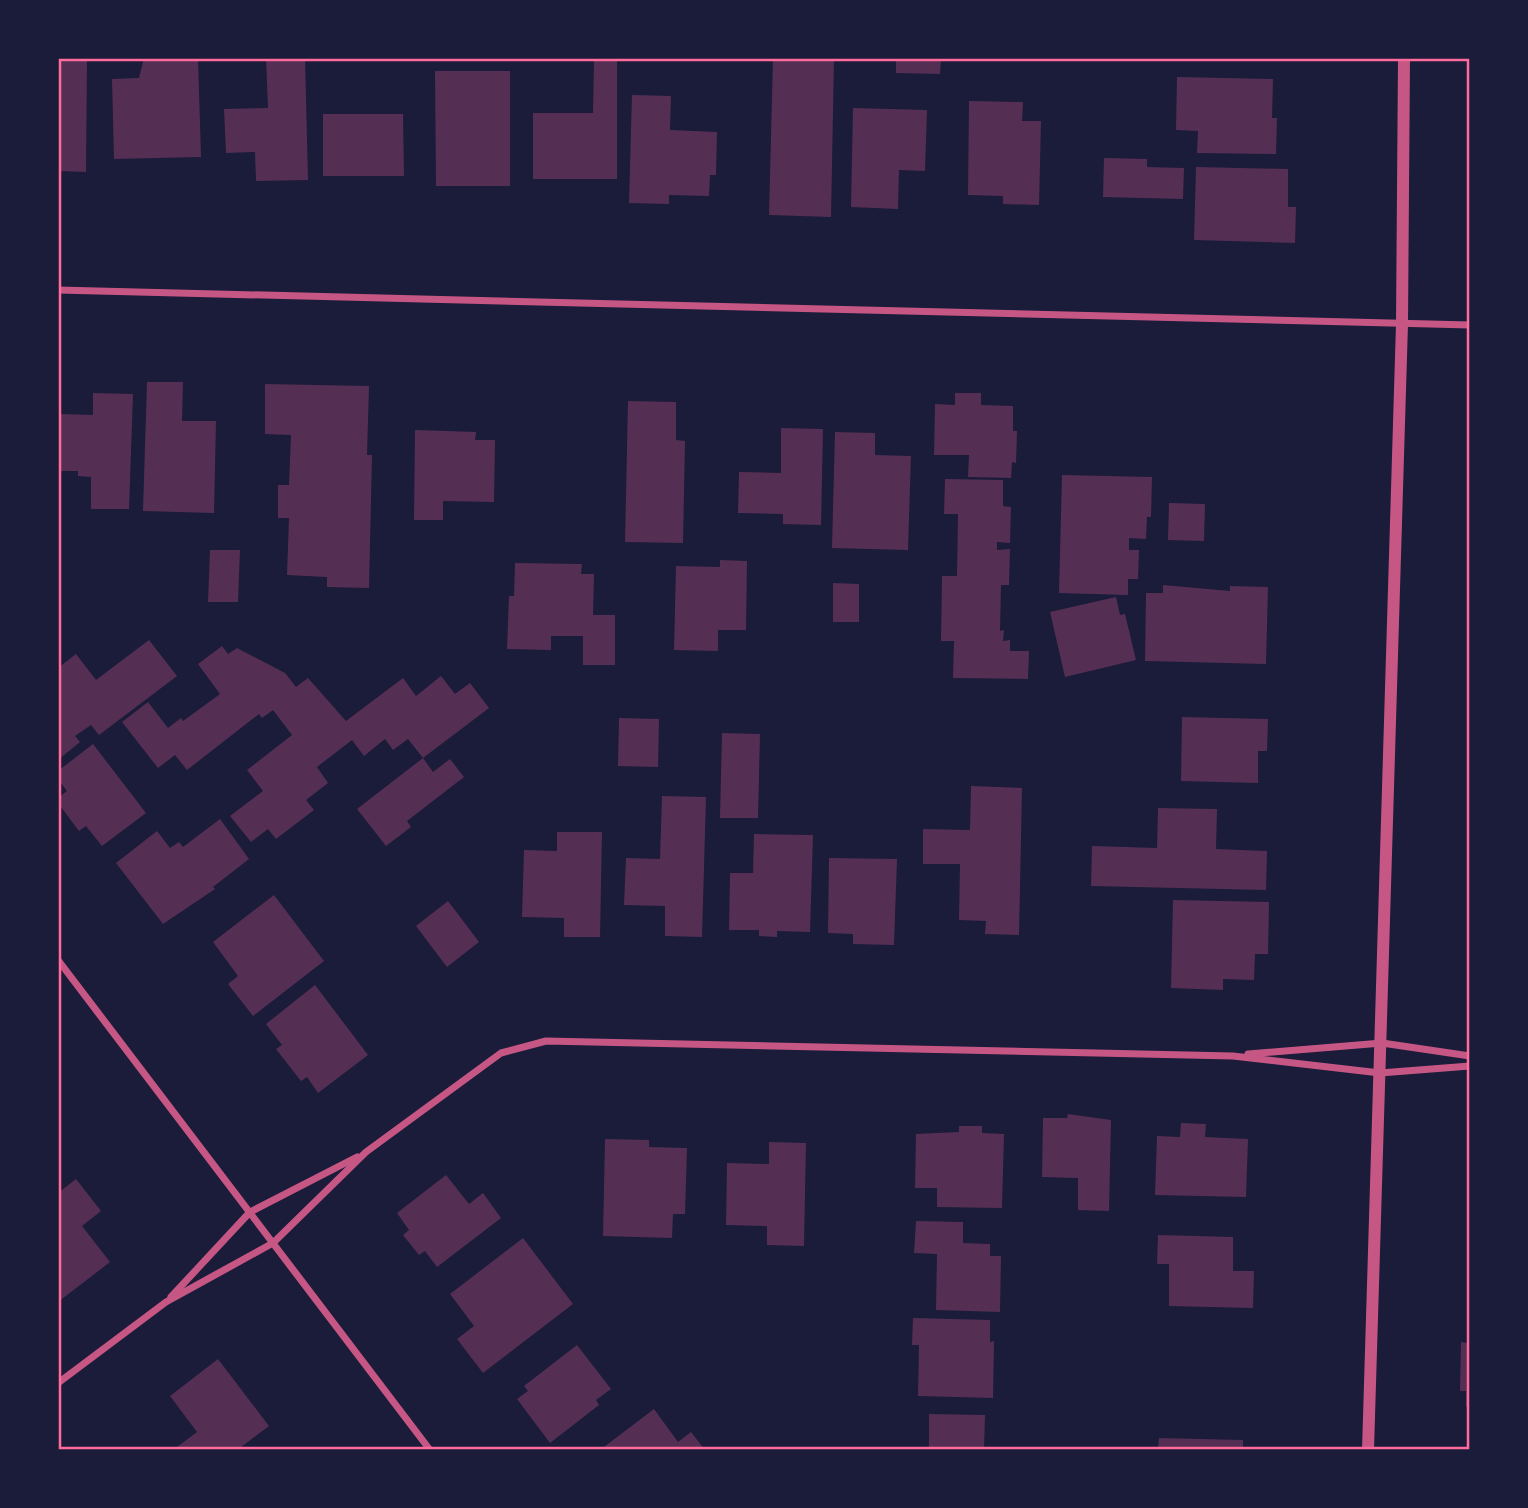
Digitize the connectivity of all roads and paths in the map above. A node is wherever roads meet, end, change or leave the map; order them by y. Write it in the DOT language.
graph roads {
  1 [pos="1404,58"];
  2 [pos="58,290"];
  3 [pos="1402,324"];
  4 [pos="1470,325"];
  5 [pos="58,960"];
  6 [pos="1382,1042"];
  7 [pos="1233,1056"];
  8 [pos="1470,1056"];
  9 [pos="1470,1066"];
  10 [pos="1380,1073"];
  11 [pos="366,1152"];
  12 [pos="250,1212"];
  13 [pos="273,1243"];
  14 [pos="166,1302"];
  15 [pos="58,1383"];
  16 [pos="430,1450"];
  17 [pos="1368,1450"];
  1 -- 3 [label="street"];
  2 -- 3 [label="street"];
  3 -- 4 [label="street"];
  3 -- 6 [label="street"];
  5 -- 12 [label="street"];
  6 -- 7 [label="street"];
  6 -- 8 [label="street"];
  6 -- 10 [label="street"];
  7 -- 10 [label="street"];
  7 -- 11 [label="street"];
  9 -- 10 [label="street"];
  10 -- 17 [label="street"];
  11 -- 12 [label="street"];
  11 -- 13 [label="street"];
  12 -- 13 [label="street"];
  12 -- 14 [label="street"];
  13 -- 14 [label="street"];
  13 -- 16 [label="street"];
  14 -- 15 [label="street"];
}
